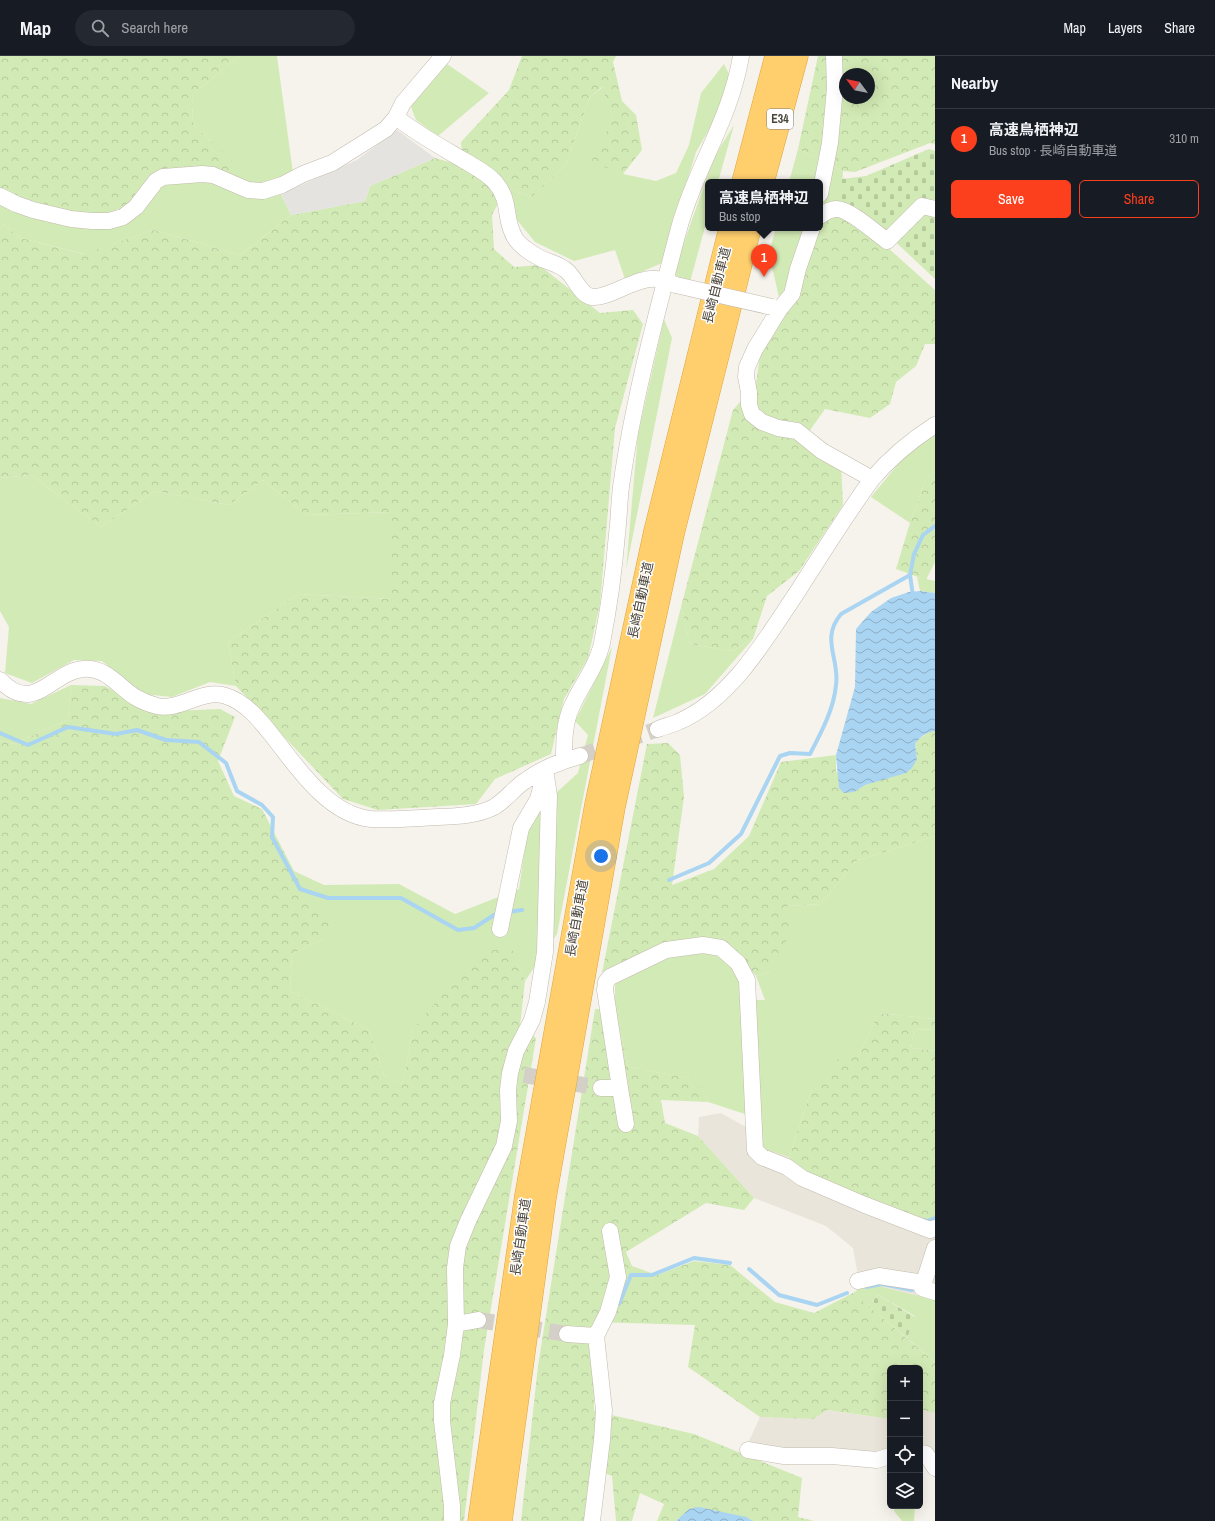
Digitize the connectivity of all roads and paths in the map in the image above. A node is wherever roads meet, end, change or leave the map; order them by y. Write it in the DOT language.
graph roads {
  1 [pos="443,56"];
  2 [pos="741,56"];
  3 [pos="776,56"];
  4 [pos="796,56"];
  5 [pos="834,56"];
  6 [pos="396,117"];
  7 [pos="744,179"];
  8 [pos="764,179"];
  9 [pos="823,179"];
  10 [pos="0,196"];
  11 [pos="935,209"];
  12 [pos="823,214"];
  13 [pos="729,231"];
  14 [pos="749,231"];
  15 [pos="811,231"];
  16 [pos="671,283"];
  17 [pos="775,309"];
  18 [pos="935,425"];
  19 [pos="872,479"];
  20 [pos="0,680"];
  21 [pos="658,729"];
  22 [pos="580,756"];
  23 [pos="564,760"];
  24 [pos="545,769"];
  25 [pos="500,929"];
  26 [pos="602,1088"];
  27 [pos="620,1088"];
  28 [pos="626,1124"];
  29 [pos="935,1228"];
  30 [pos="610,1231"];
  31 [pos="935,1248"];
  32 [pos="858,1281"];
  33 [pos="929,1288"];
  34 [pos="478,1320"];
  35 [pos="456,1324"];
  36 [pos="567,1334"];
  37 [pos="596,1336"];
  38 [pos="748,1450"];
  39 [pos="923,1454"];
  40 [pos="887,1457"];
  41 [pos="935,1468"];
  42 [pos="452,1521"];
  43 [pos="479,1521"];
  44 [pos="501,1521"];
  45 [pos="592,1521"];
  1 -- 6 [label="street"];
  2 -- 16 [label="street"];
  3 -- 7 [label="highway, E34"];
  4 -- 8 [label="highway, E34"];
  5 -- 9 [label="street"];
  6 -- 10 [label="street"];
  6 -- 16 [label="street"];
  11 -- 12 [label="street"];
  13 -- 43 [label="highway, 長崎自動車道"];
  14 -- 44 [label="highway, 長崎自動車道"];
  15 -- 17 [label="street"];
  16 -- 17 [label="street, bridge"];
  16 -- 23 [label="street"];
  17 -- 19 [label="street"];
  18 -- 19 [label="street"];
  19 -- 21 [label="street"];
  20 -- 24 [label="street"];
  22 -- 23 [label="street"];
  23 -- 24 [label="street"];
  24 -- 25 [label="street"];
  24 -- 35 [label="street"];
  26 -- 27 [label="street"];
  27 -- 28 [label="street"];
  27 -- 29 [label="street"];
  30 -- 37 [label="street"];
  31 -- 33 [label="street"];
  32 -- 33 [label="street"];
  34 -- 35 [label="street"];
  35 -- 42 [label="street"];
  36 -- 37 [label="street"];
  37 -- 45 [label="street"];
  38 -- 40 [label="street"];
  39 -- 41 [label="street"];
}
